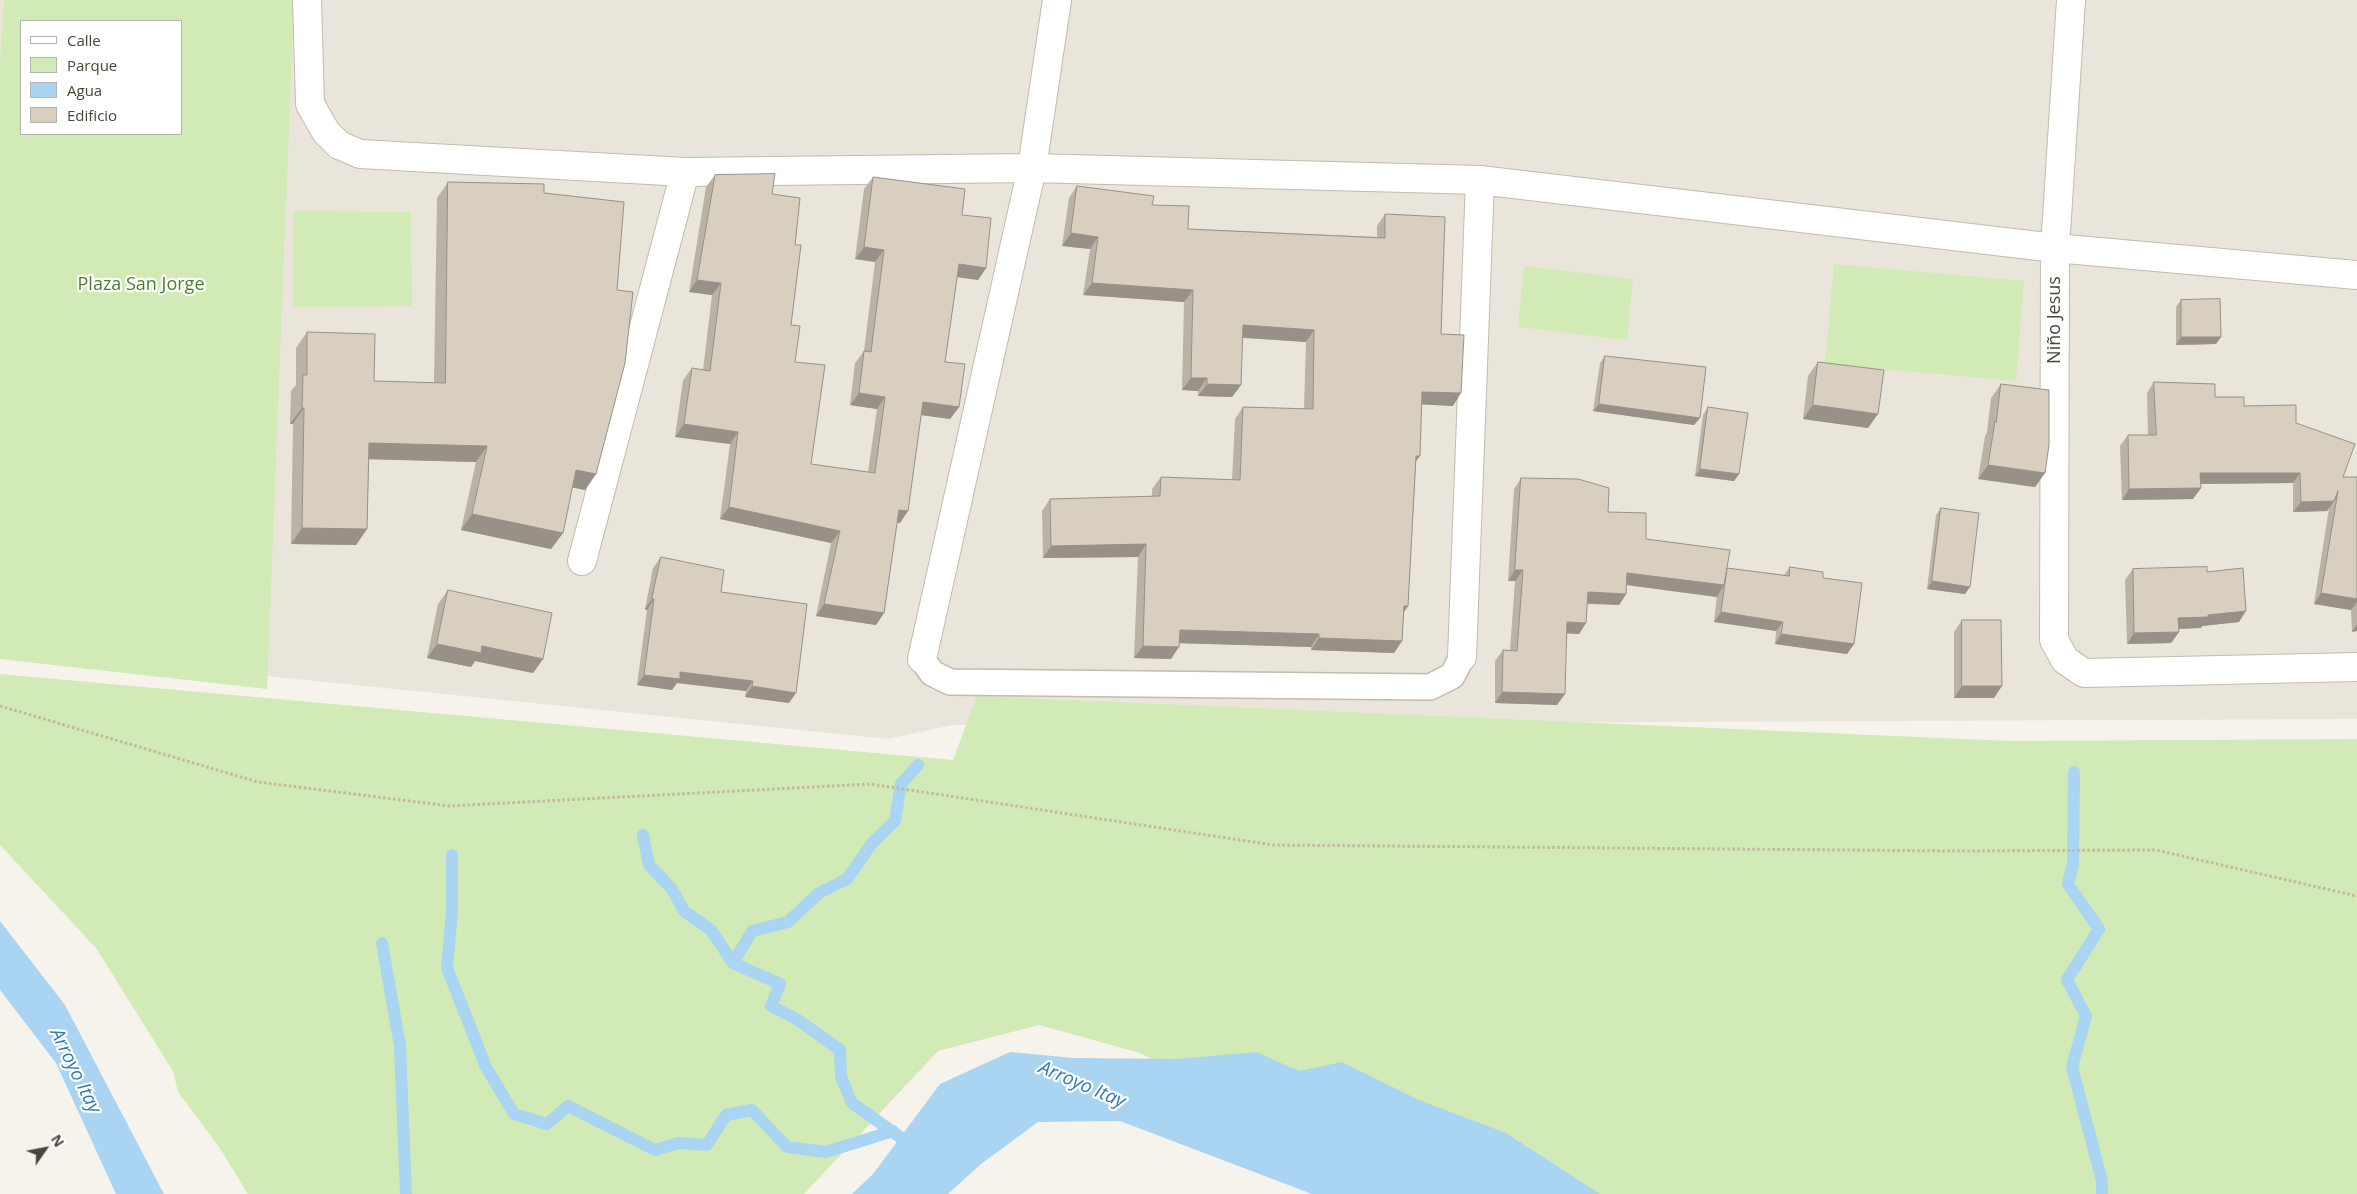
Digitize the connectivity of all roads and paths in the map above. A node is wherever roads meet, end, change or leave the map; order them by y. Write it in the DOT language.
graph roads {
  1 [pos="307,0"];
  2 [pos="1057,0"];
  3 [pos="2071,0"];
  4 [pos="1032,168"];
  5 [pos="685,172"];
  6 [pos="1480,180"];
  7 [pos="2055,248"];
  8 [pos="2357,275"];
  9 [pos="582,561"];
  10 [pos="1462,657"];
  11 [pos="922,660"];
  12 [pos="2357,667"];
  13 [pos="0,706"];
  14 [pos="2357,896"];
  1 -- 5 [label="street"];
  2 -- 4 [label="street"];
  3 -- 7 [label="street, Niño Jesus"];
  4 -- 5 [label="street"];
  4 -- 6 [label="street"];
  4 -- 11 [label="street"];
  5 -- 9 [label="street"];
  6 -- 7 [label="street"];
  6 -- 10 [label="street"];
  7 -- 8 [label="street"];
  7 -- 12 [label="street, Niño Jesus"];
  10 -- 11 [label="lane"];
  13 -- 14 [label="path"];
}
